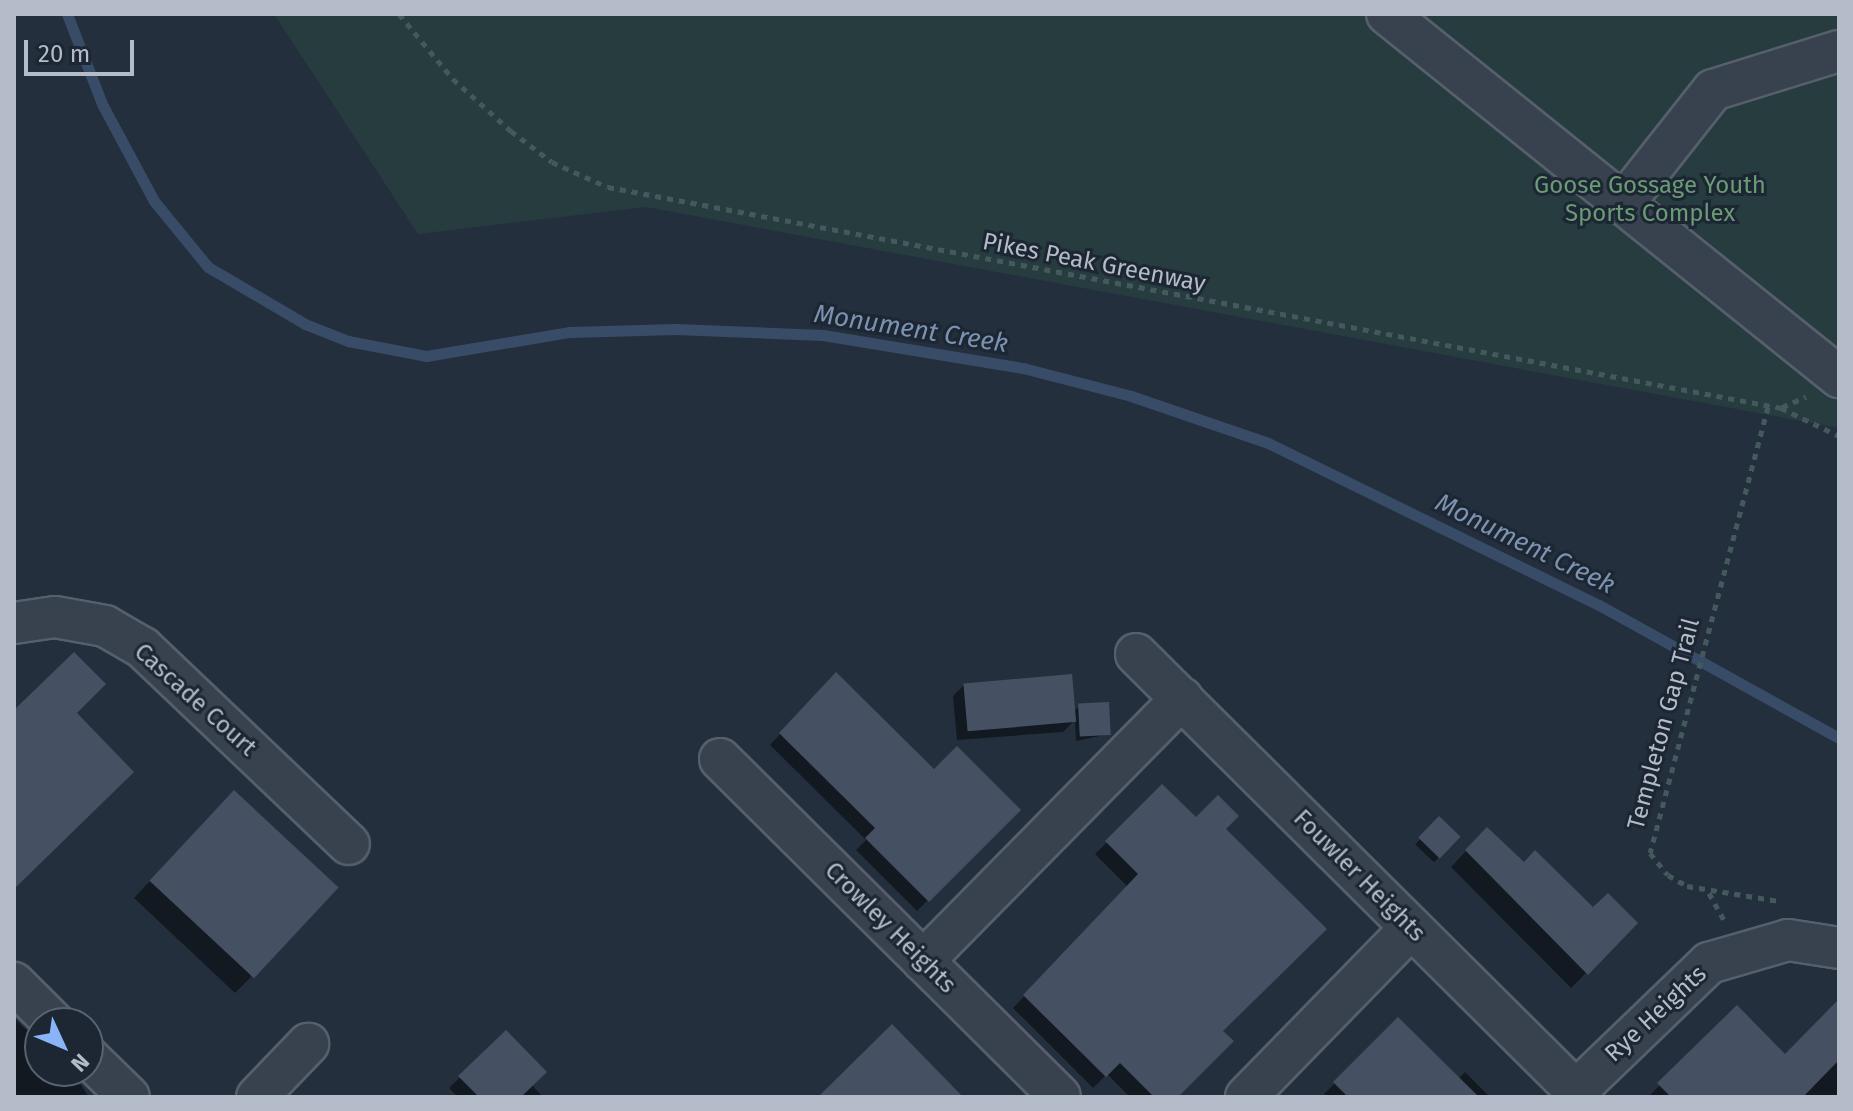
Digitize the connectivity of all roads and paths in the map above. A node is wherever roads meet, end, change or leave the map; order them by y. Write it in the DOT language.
graph roads {
  1 [pos="399,14"];
  2 [pos="1387,14"];
  3 [pos="1839,51"];
  4 [pos="1623,204"];
  5 [pos="1839,377"];
  6 [pos="1768,407"];
  7 [pos="1839,436"];
  8 [pos="14,623"];
  9 [pos="1136,654"];
  10 [pos="1182,698"];
  11 [pos="720,759"];
  12 [pos="349,844"];
  13 [pos="1795,903"];
  14 [pos="1411,928"];
  15 [pos="1839,948"];
  16 [pos="923,961"];
  17 [pos="14,983"];
  18 [pos="38,1007"];
  19 [pos="308,1044"];
  20 [pos="104,1073"];
  21 [pos="1579,1094"];
  22 [pos="129,1097"];
  23 [pos="257,1097"];
  24 [pos="1060,1097"];
  25 [pos="1246,1097"];
  1 -- 6 [label="path, Pikes Peak Greenway"];
  2 -- 4 [label="street"];
  3 -- 4 [label="street"];
  4 -- 5 [label="street"];
  6 -- 7 [label="path, Pikes Peak Greenway"];
  6 -- 13 [label="path, Templeton Gap Trail"];
  8 -- 12 [label="street, Cascade Court"];
  9 -- 10 [label="street, Fouwler Heights"];
  10 -- 14 [label="street, Fouwler Heights"];
  10 -- 16 [label="street"];
  11 -- 16 [label="street, Crowley Heights"];
  14 -- 21 [label="street, Fouwler Heights"];
  14 -- 25 [label="street"];
  15 -- 21 [label="street, Rye Heights"];
  16 -- 24 [label="street, Crowley Heights"];
  17 -- 18 [label="street"];
  19 -- 23 [label="street"];
  20 -- 22 [label="street"];
}
